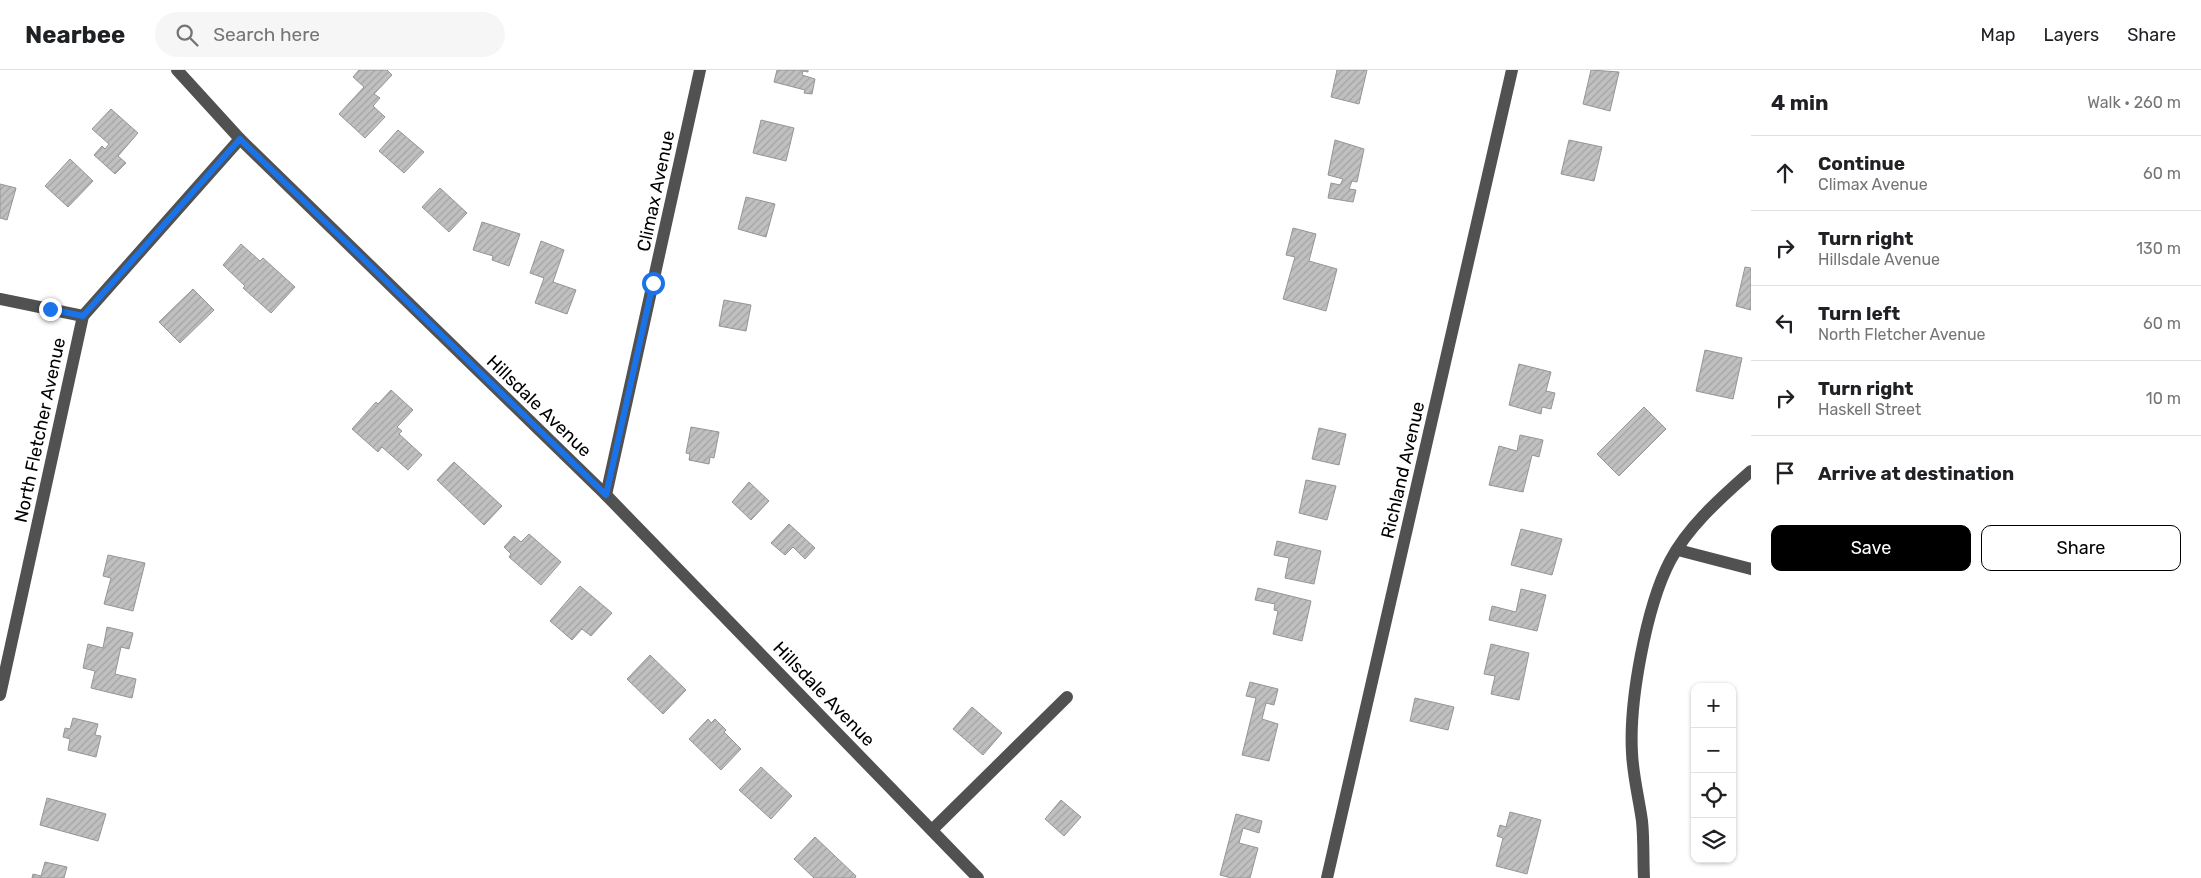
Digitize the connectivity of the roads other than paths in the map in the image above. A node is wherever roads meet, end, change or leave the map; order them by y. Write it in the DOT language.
graph roads {
  1 [pos="177,70"];
  2 [pos="700,70"];
  3 [pos="1512,70"];
  4 [pos="240,139"];
  5 [pos="0,299"];
  6 [pos="83,316"];
  7 [pos="1751,471"];
  8 [pos="606,495"];
  9 [pos="1678,550"];
  10 [pos="1751,569"];
  11 [pos="0,695"];
  12 [pos="1066,697"];
  13 [pos="932,830"];
  14 [pos="978,878"];
  15 [pos="1327,878"];
  16 [pos="1644,878"];
  1 -- 4 [label="street, Hillsdale Avenue"];
  2 -- 8 [label="street, Climax Avenue"];
  3 -- 15 [label="street, Richland Avenue"];
  4 -- 6 [label="street, North Fletcher Avenue"];
  4 -- 8 [label="street, Hillsdale Avenue"];
  5 -- 6 [label="street"];
  6 -- 11 [label="street, North Fletcher Avenue"];
  7 -- 9 [label="street"];
  8 -- 13 [label="street, Hillsdale Avenue"];
  9 -- 10 [label="street"];
  9 -- 16 [label="street"];
  12 -- 13 [label="street"];
  13 -- 14 [label="street, Hillsdale Avenue"];
}
